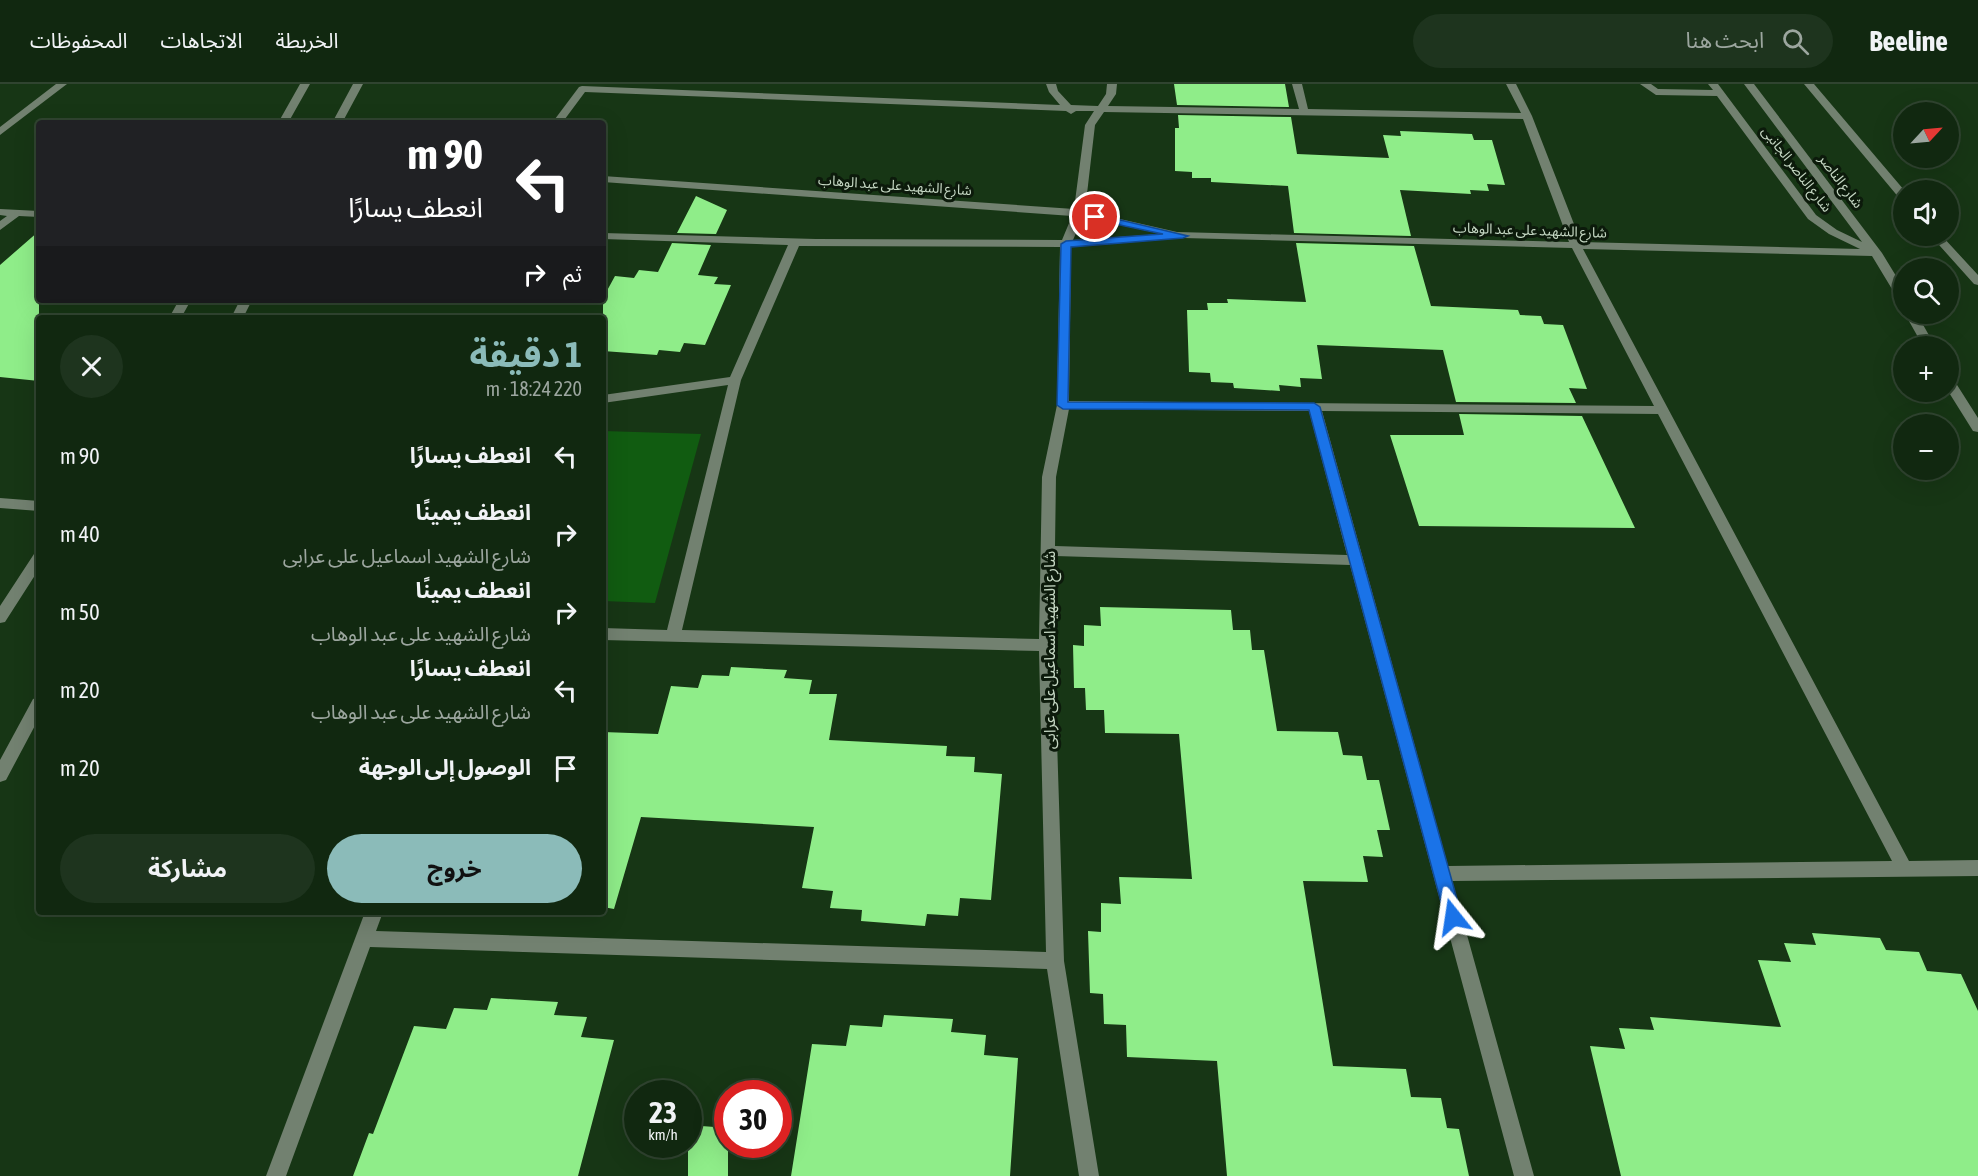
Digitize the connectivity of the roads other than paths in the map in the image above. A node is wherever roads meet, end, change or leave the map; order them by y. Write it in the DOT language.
graph roads {
  1 [pos="62,84"];
  2 [pos="305,84"];
  3 [pos="358,84"];
  4 [pos="808,84"];
  5 [pos="1051,84"];
  6 [pos="1112,84"];
  7 [pos="1297,84"];
  8 [pos="1511,84"];
  9 [pos="1645,84"];
  10 [pos="1713,84"];
  11 [pos="1749,84"];
  12 [pos="1809,84"];
  13 [pos="584,86"];
  14 [pos="1720,93"];
  15 [pos="801,99"];
  16 [pos="1067,108"];
  17 [pos="1102,108"];
  18 [pos="1304,111"];
  19 [pos="1527,116"];
  20 [pos="285,120"];
  21 [pos="339,120"];
  22 [pos="559,120"];
  23 [pos="1090,125"];
  24 [pos="0,132"];
  25 [pos="606,179"];
  26 [pos="1893,183"];
  27 [pos="0,212"];
  28 [pos="16,213"];
  29 [pos="1078,213"];
  30 [pos="36,214"];
  31 [pos="0,227"];
  32 [pos="606,236"];
  33 [pos="1183,236"];
  34 [pos="794,244"];
  35 [pos="1066,244"];
  36 [pos="1945,246"];
  37 [pos="1577,247"];
  38 [pos="1876,253"];
  39 [pos="1893,281"];
  40 [pos="1978,282"];
  41 [pos="735,380"];
  42 [pos="1959,398"];
  43 [pos="606,399"];
  44 [pos="1063,405"];
  45 [pos="1314,407"];
  46 [pos="1663,410"];
  47 [pos="1978,428"];
  48 [pos="0,503"];
  49 [pos="36,506"];
  50 [pos="1048,551"];
  51 [pos="1356,560"];
  52 [pos="36,563"];
  53 [pos="0,618"];
  54 [pos="606,634"];
  55 [pos="674,636"];
  56 [pos="1046,645"];
  57 [pos="36,709"];
  58 [pos="0,775"];
  59 [pos="1978,868"];
  60 [pos="1905,870"];
  61 [pos="1442,874"];
  62 [pos="373,915"];
  63 [pos="364,939"];
  64 [pos="1055,961"];
  65 [pos="276,1176"];
  66 [pos="1089,1176"];
  67 [pos="1524,1176"];
  1 -- 24 [label="street"];
  2 -- 20 [label="street"];
  3 -- 21 [label="street"];
  4 -- 15 [label="street"];
  5 -- 16 [label="street"];
  6 -- 17 [label="street, شارع الشهيد اسماعيل على عرابى"];
  7 -- 18 [label="street"];
  8 -- 19 [label="street"];
  9 -- 14 [label="street"];
  10 -- 14 [label="street, شارع الناصر الجانبى"];
  11 -- 38 [label="street, شارع الناصر"];
  12 -- 26 [label="street"];
  13 -- 15 [label="street"];
  13 -- 22 [label="street"];
  14 -- 38 [label="street, شارع الناصر الجانبى"];
  15 -- 16 [label="street"];
  16 -- 17 [label="street"];
  16 -- 23 [label="street"];
  17 -- 18 [label="street"];
  17 -- 23 [label="street, شارع الشهيد اسماعيل على عرابى"];
  18 -- 19 [label="street"];
  19 -- 37 [label="street"];
  23 -- 29 [label="street, شارع الشهيد اسماعيل على عرابى"];
  25 -- 29 [label="street, شارع الشهيد على عبد الوهاب"];
  27 -- 28 [label="street"];
  28 -- 30 [label="street"];
  28 -- 31 [label="street"];
  29 -- 33 [label="street, شارع الشهيد على عبد الوهاب"];
  29 -- 35 [label="street, شارع الشهيد اسماعيل على عرابى"];
  32 -- 34 [label="street, شارع الشهيد على عبد الوهاب"];
  33 -- 35 [label="street, شارع الشهيد على عبد الوهاب"];
  33 -- 37 [label="street, شارع الشهيد على عبد الوهاب"];
  34 -- 35 [label="street, شارع الشهيد على عبد الوهاب"];
  34 -- 41 [label="street"];
  35 -- 44 [label="street, شارع الشهيد اسماعيل على عرابى"];
  36 -- 40 [label="street"];
  37 -- 38 [label="street, شارع الشهيد على عبد الوهاب"];
  37 -- 46 [label="street"];
  38 -- 39 [label="street, شارع الناصر"];
  41 -- 43 [label="street"];
  41 -- 55 [label="street"];
  42 -- 47 [label="street"];
  44 -- 45 [label="street"];
  44 -- 50 [label="street, شارع الشهيد اسماعيل على عرابى"];
  45 -- 46 [label="street"];
  45 -- 51 [label="street"];
  46 -- 60 [label="street"];
  48 -- 49 [label="street"];
  50 -- 51 [label="street"];
  50 -- 56 [label="street, شارع الشهيد اسماعيل على عرابى"];
  51 -- 61 [label="street"];
  52 -- 53 [label="street"];
  54 -- 55 [label="street"];
  55 -- 56 [label="street"];
  56 -- 64 [label="street, شارع الشهيد اسماعيل على عرابى"];
  57 -- 58 [label="street"];
  59 -- 60 [label="street"];
  60 -- 61 [label="street"];
  61 -- 67 [label="street"];
  62 -- 63 [label="street"];
  63 -- 64 [label="street"];
  63 -- 65 [label="street"];
  64 -- 66 [label="street, شارع الشهيد اسماعيل على عرابى"];
}
